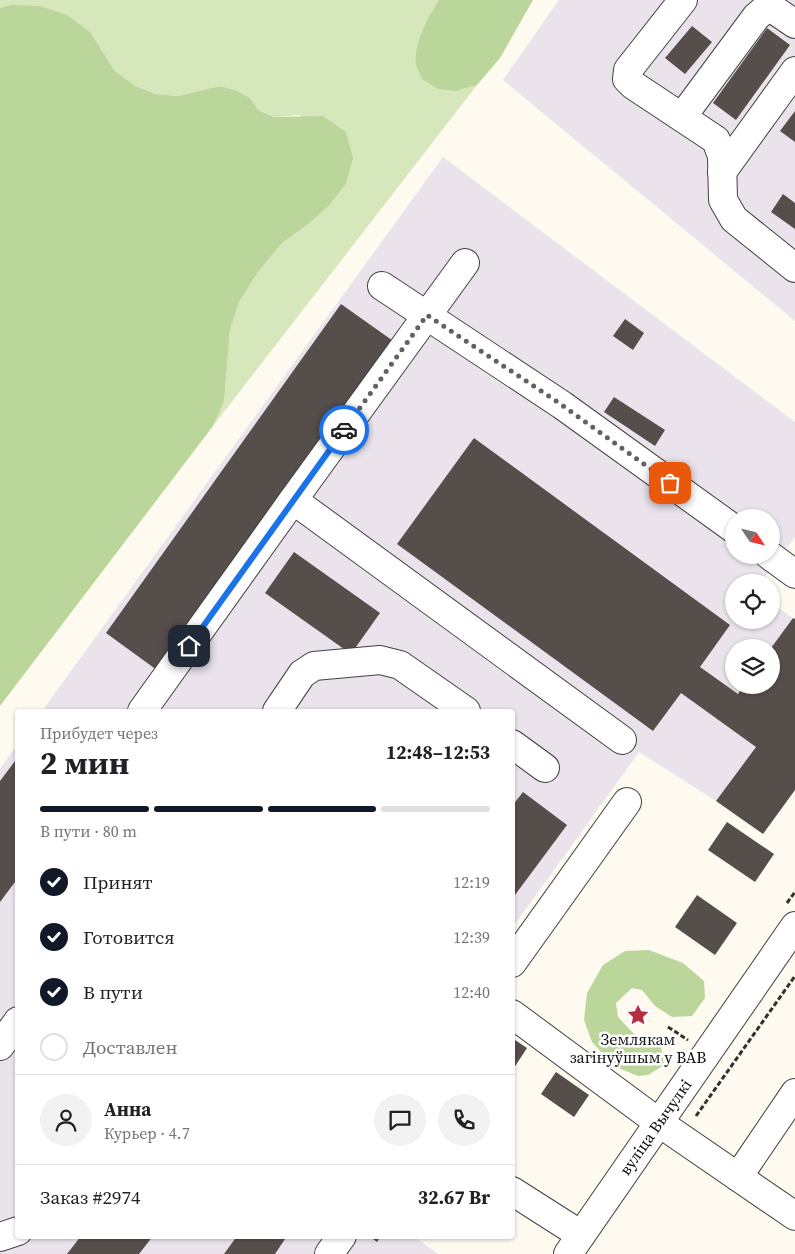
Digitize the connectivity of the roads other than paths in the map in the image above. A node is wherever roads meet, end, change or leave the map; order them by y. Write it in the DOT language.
graph roads {
  1 [pos="683,0"];
  2 [pos="795,24"];
  3 [pos="795,71"];
  4 [pos="682,117"];
  5 [pos="722,172"];
  6 [pos="465,263"];
  7 [pos="794,264"];
  8 [pos="382,286"];
  9 [pos="427,315"];
  10 [pos="293,500"];
  11 [pos="725,523"];
  12 [pos="780,563"];
  13 [pos="795,574"];
  14 [pos="143,709"];
  15 [pos="278,709"];
  16 [pos="463,709"];
  17 [pos="622,740"];
  18 [pos="515,746"];
  19 [pos="545,768"];
  20 [pos="627,802"];
  21 [pos="795,926"];
  22 [pos="515,959"];
  23 [pos="515,1016"];
  24 [pos="15,1025"];
  25 [pos="0,1046"];
  26 [pos="795,1093"];
  27 [pos="658,1122"];
  28 [pos="738,1177"];
  29 [pos="515,1194"];
  30 [pos="795,1216"];
  31 [pos="15,1231"];
  32 [pos="0,1236"];
  33 [pos="340,1239"];
  34 [pos="575,1244"];
  35 [pos="329,1254"];
  1 -- 4 [label="street"];
  2 -- 4 [label="street"];
  3 -- 5 [label="street"];
  4 -- 5 [label="street"];
  5 -- 7 [label="street"];
  6 -- 9 [label="street"];
  8 -- 9 [label="street"];
  9 -- 10 [label="street"];
  9 -- 11 [label="street"];
  10 -- 14 [label="street"];
  10 -- 17 [label="street"];
  12 -- 13 [label="street"];
  15 -- 16 [label="street"];
  18 -- 19 [label="street"];
  20 -- 22 [label="street"];
  21 -- 27 [label="street, вуліца Вычулкі"];
  23 -- 27 [label="street"];
  24 -- 25 [label="street"];
  26 -- 28 [label="street"];
  27 -- 28 [label="street"];
  27 -- 34 [label="street, вуліца Вычулкі"];
  28 -- 30 [label="street"];
  29 -- 34 [label="street"];
  31 -- 32 [label="street"];
  33 -- 35 [label="street"];
}
